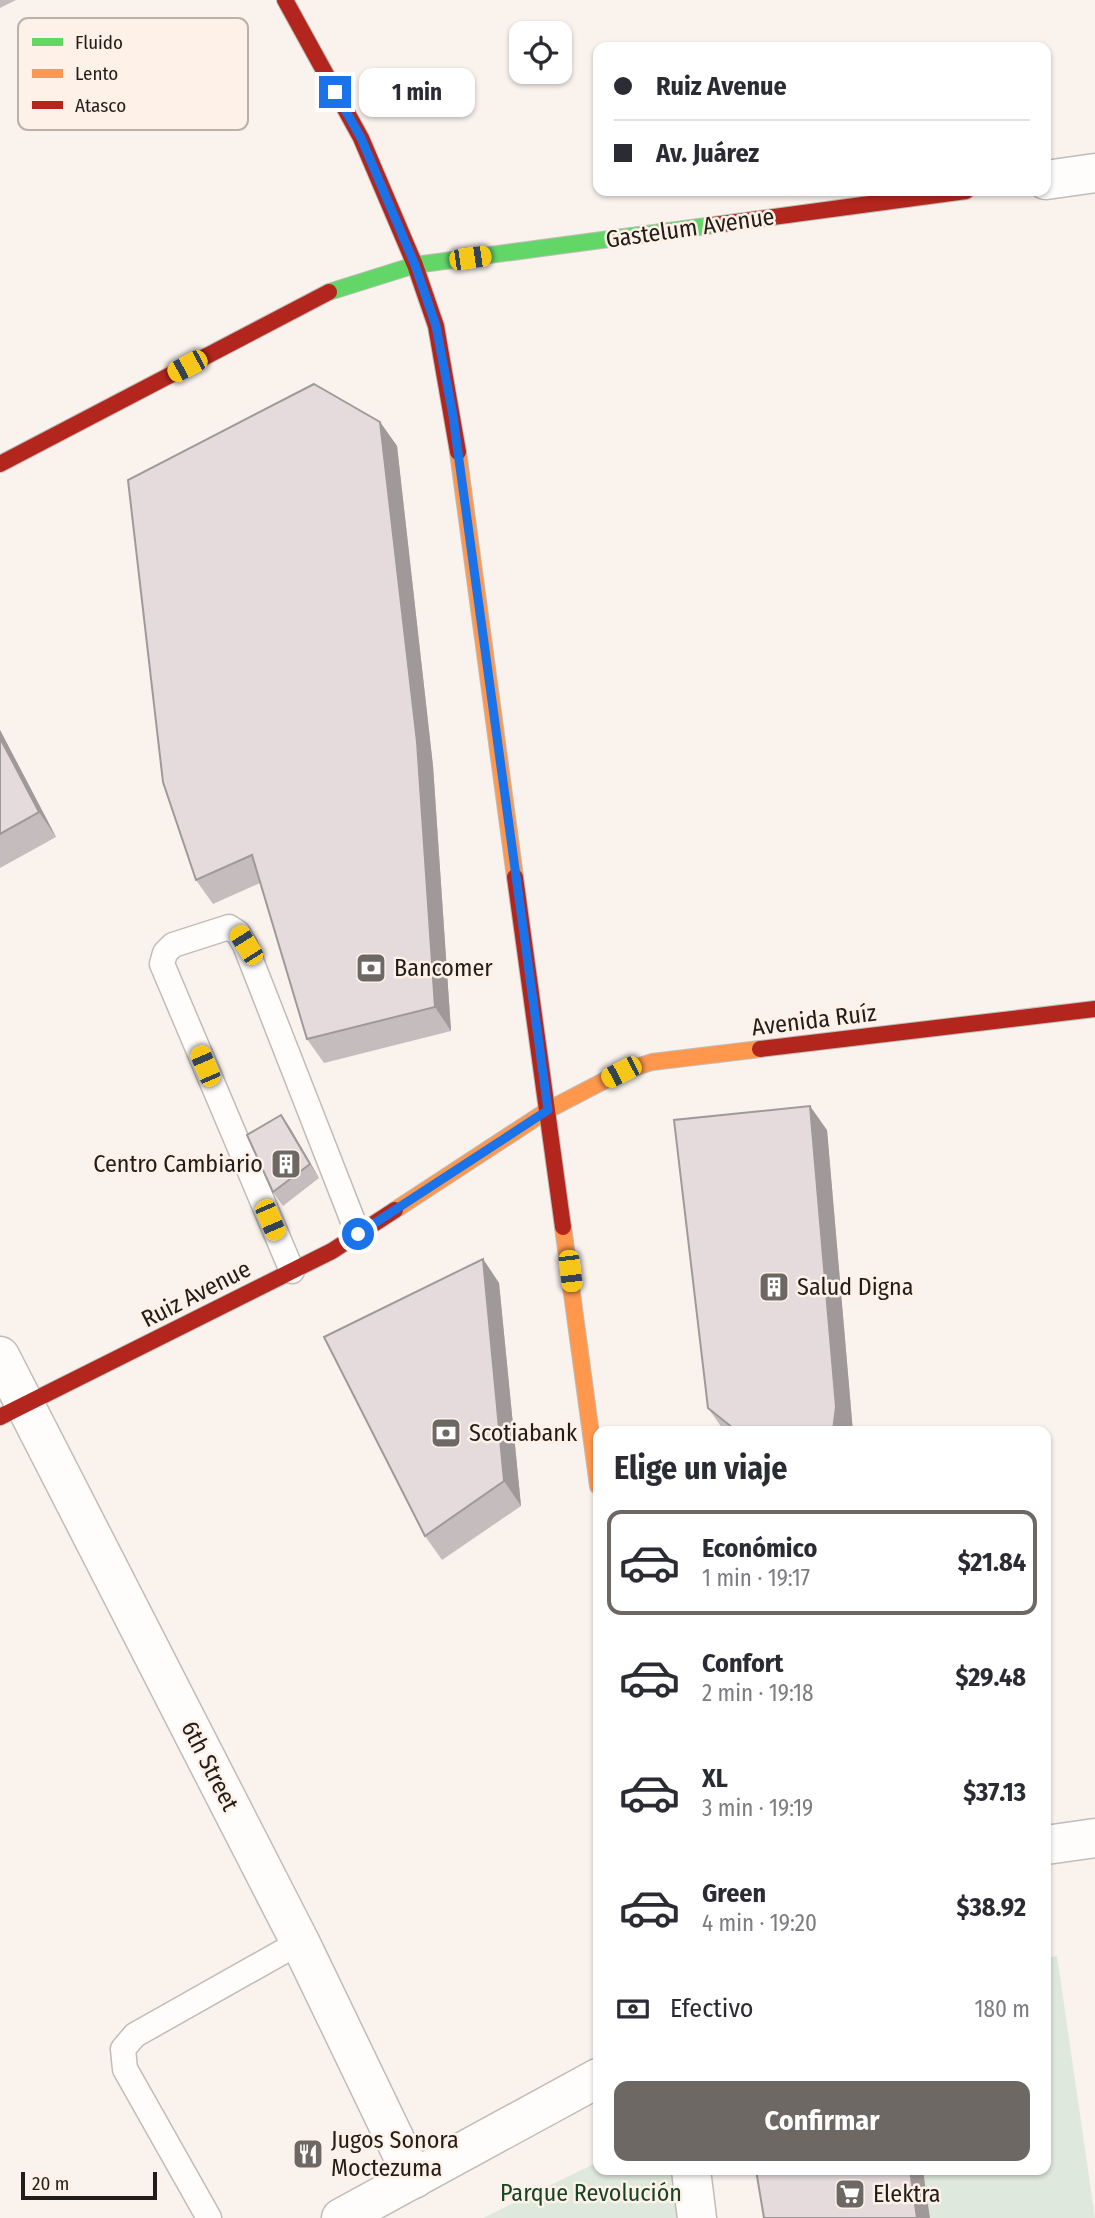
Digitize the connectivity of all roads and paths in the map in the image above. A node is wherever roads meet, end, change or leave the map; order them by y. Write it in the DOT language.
graph roads {
  1 [pos="285,0"];
  2 [pos="1095,173"];
  3 [pos="1051,179"];
  4 [pos="928,196"];
  5 [pos="415,265"];
  6 [pos="0,464"];
  7 [pos="1095,1009"];
  8 [pos="548,1110"];
  9 [pos="358,1234"];
  10 [pos="292,1271"];
  11 [pos="0,1356"];
  12 [pos="12,1411"];
  13 [pos="593,1448"];
  14 [pos="1095,1838"];
  15 [pos="1051,1844"];
  16 [pos="300,1942"];
  17 [pos="593,2081"];
  18 [pos="692,2175"];
  19 [pos="414,2179"];
  20 [pos="209,2218"];
  21 [pos="341,2218"];
  22 [pos="697,2218"];
  1 -- 5 [label="street"];
  2 -- 3 [label="street"];
  4 -- 5 [label="street, Gastelum Avenue"];
  5 -- 6 [label="street, Gastelum Avenue"];
  5 -- 8 [label="street"];
  7 -- 8 [label="street, Avenida Ruíz"];
  8 -- 9 [label="street, Ruiz Avenue"];
  8 -- 13 [label="street"];
  9 -- 10 [label="street, Ruiz Avenue"];
  9 -- 10 [label="lane"];
  10 -- 12 [label="street, Ruiz Avenue"];
  11 -- 12 [label="street, 6th Street"];
  12 -- 16 [label="street, 6th Street"];
  14 -- 15 [label="street"];
  16 -- 19 [label="street, 6th Street"];
  16 -- 20 [label="lane"];
  17 -- 19 [label="street"];
  18 -- 22 [label="street"];
  19 -- 21 [label="street"];
}
